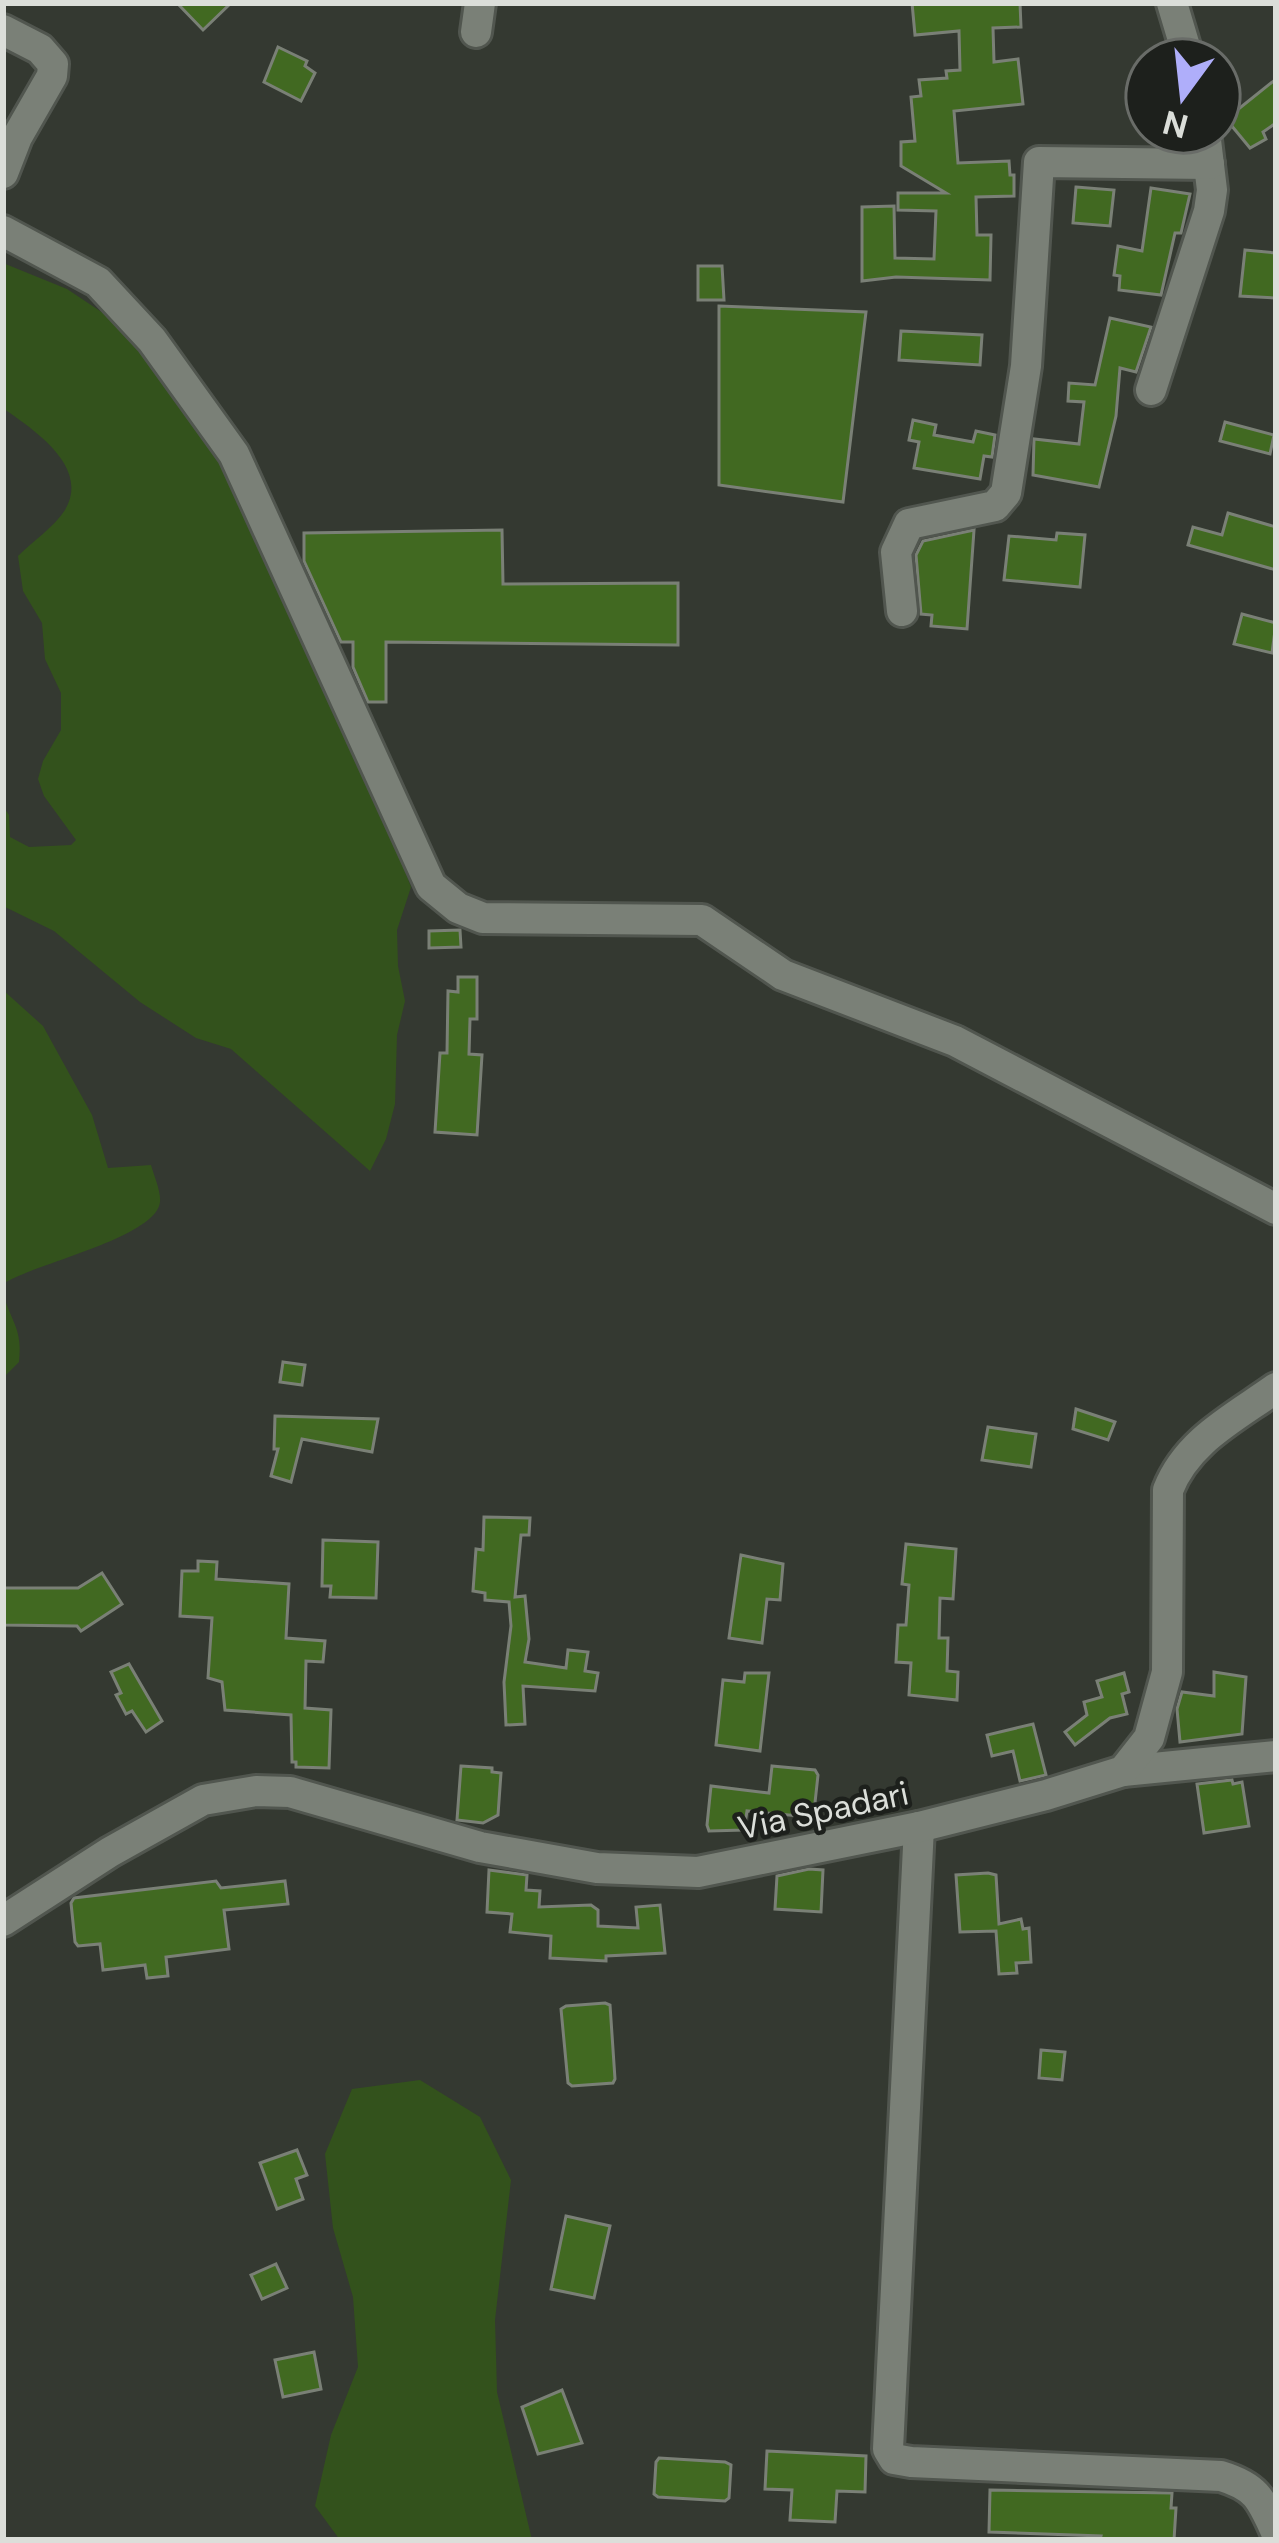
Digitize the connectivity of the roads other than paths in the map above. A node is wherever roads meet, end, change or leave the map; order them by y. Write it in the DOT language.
graph roads {
  1 [pos="1172,3"];
  2 [pos="3,30"];
  3 [pos="1182,36"];
  4 [pos="1208,156"];
  5 [pos="1209,164"];
  6 [pos="3,173"];
  7 [pos="3,232"];
  8 [pos="1150,390"];
  9 [pos="902,610"];
  10 [pos="1276,1209"];
  11 [pos="1276,1388"];
  12 [pos="1276,1756"];
  13 [pos="1123,1771"];
  14 [pos="920,1827"];
  15 [pos="3,1922"];
  16 [pos="1276,2532"];
  1 -- 3 [label="street"];
  2 -- 6 [label="street"];
  4 -- 5 [label="street"];
  5 -- 8 [label="street"];
  5 -- 9 [label="street"];
  7 -- 10 [label="street"];
  11 -- 13 [label="street"];
  12 -- 13 [label="street, Via Spadari"];
  13 -- 14 [label="street, Via Spadari"];
  14 -- 15 [label="street, Via Spadari"];
  14 -- 16 [label="street"];
}
